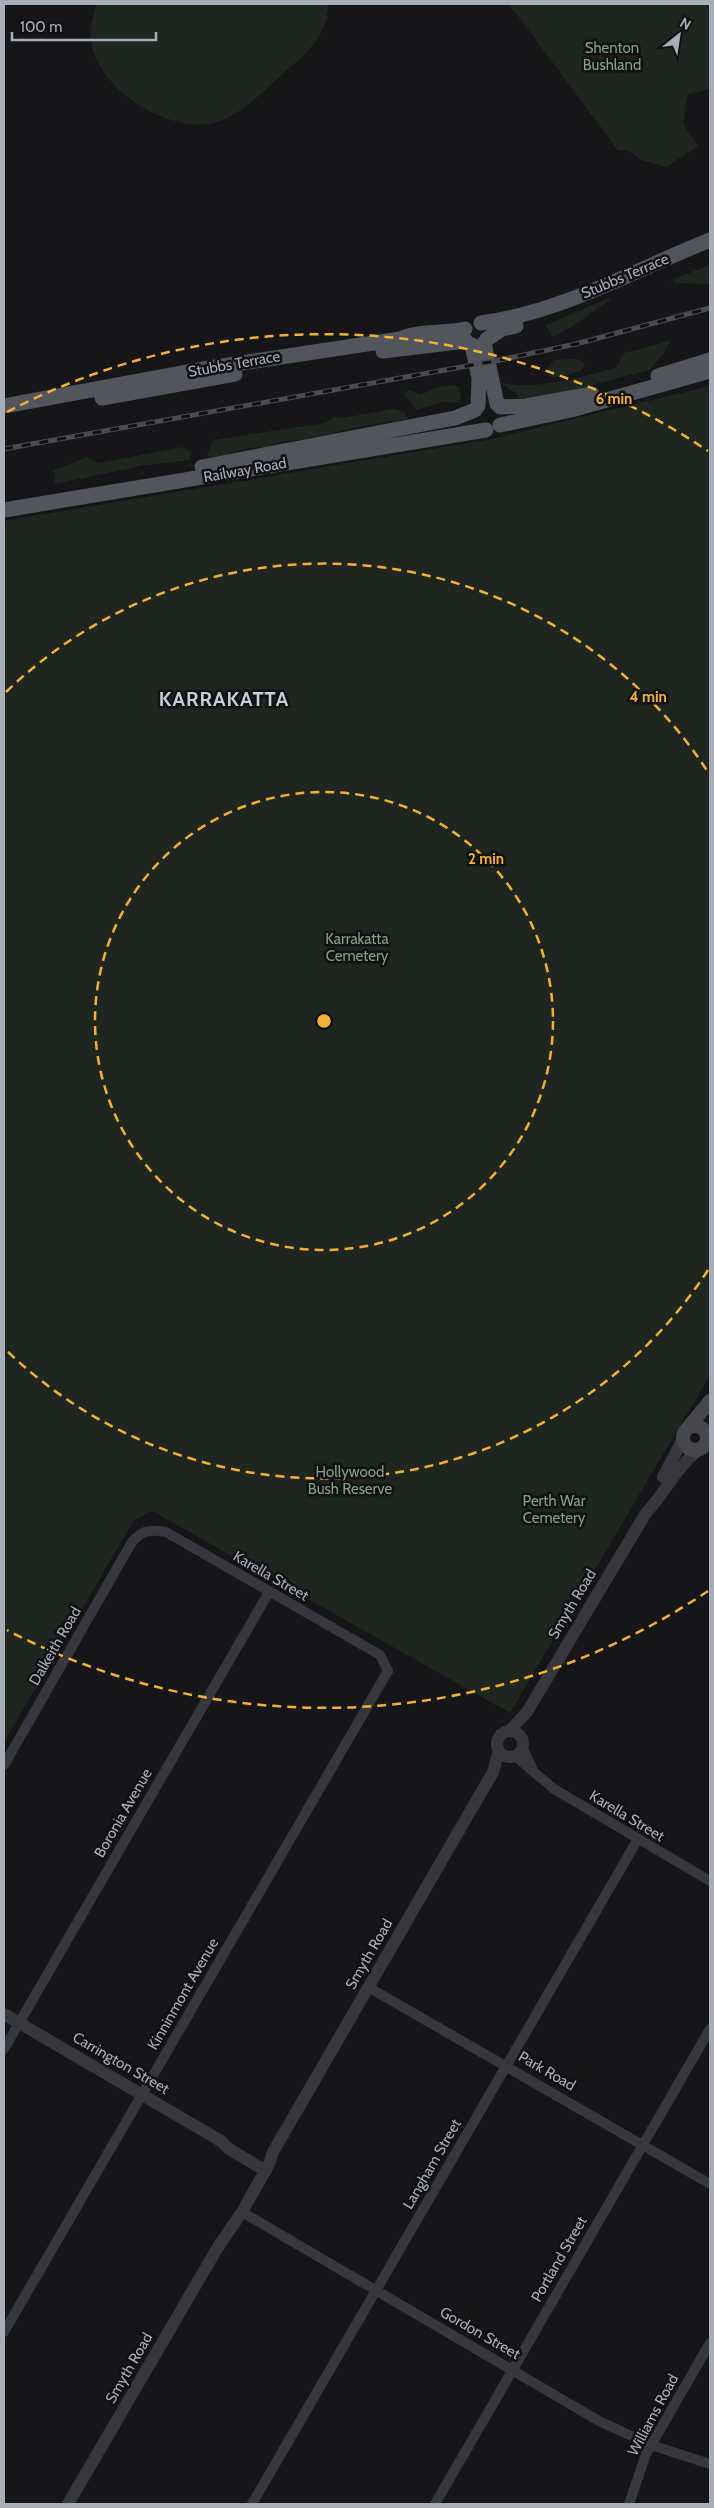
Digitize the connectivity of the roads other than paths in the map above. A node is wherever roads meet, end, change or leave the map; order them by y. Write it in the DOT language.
graph roads {
  1 [pos="710,240"];
  2 [pos="710,250"];
  3 [pos="475,340"];
  4 [pos="710,360"];
  5 [pos="710,371"];
  6 [pos="499,405"];
  7 [pos="4,406"];
  8 [pos="477,408"];
  9 [pos="4,413"];
  10 [pos="493,427"];
  11 [pos="4,500"];
  12 [pos="4,510"];
  13 [pos="710,1402"];
  14 [pos="685,1434"];
  15 [pos="708,1435"];
  16 [pos="702,1451"];
  17 [pos="646,1513"];
  18 [pos="132,1542"];
  19 [pos="269,1592"];
  20 [pos="388,1671"];
  21 [pos="516,1745"];
  22 [pos="499,1751"];
  23 [pos="4,1765"];
  24 [pos="493,1772"];
  25 [pos="638,1839"];
  26 [pos="710,1881"];
  27 [pos="368,1987"];
  28 [pos="4,2014"];
  29 [pos="19,2023"];
  30 [pos="710,2029"];
  31 [pos="4,2049"];
  32 [pos="507,2065"];
  33 [pos="142,2094"];
  34 [pos="643,2144"];
  35 [pos="266,2163"];
  36 [pos="710,2184"];
  37 [pos="242,2212"];
  38 [pos="218,2247"];
  39 [pos="377,2290"];
  40 [pos="4,2332"];
  41 [pos="710,2343"];
  42 [pos="512,2369"];
  43 [pos="651,2444"];
  44 [pos="710,2464"];
  45 [pos="68,2504"];
  46 [pos="252,2504"];
  47 [pos="435,2504"];
  48 [pos="629,2504"];
  1 -- 3 [label="main road, Stubbs Terrace"];
  2 -- 3 [label="main road, Stubbs Terrace"];
  3 -- 6 [label="main road"];
  3 -- 7 [label="main road, Stubbs Terrace"];
  3 -- 8 [label="main road"];
  3 -- 9 [label="main road, Stubbs Terrace"];
  4 -- 6 [label="main road"];
  5 -- 10 [label="main road, Railway Road"];
  6 -- 8 [label="main road"];
  6 -- 10 [label="main road"];
  8 -- 10 [label="main road"];
  8 -- 11 [label="main road, Railway Road"];
  10 -- 12 [label="main road, Railway Road"];
  13 -- 14 [label="main road, Smyth Road"];
  13 -- 15 [label="main road, Smyth Road"];
  14 -- 15 [label="main road"];
  14 -- 16 [label="main road"];
  14 -- 17 [label="street, Smyth Road"];
  15 -- 16 [label="main road"];
  16 -- 17 [label="street, Smyth Road"];
  17 -- 21 [label="street, Smyth Road"];
  18 -- 19 [label="street, Karella Street"];
  18 -- 23 [label="street, Dalkeith Road"];
  19 -- 20 [label="street, Karella Street"];
  19 -- 29 [label="street, Boronia Avenue"];
  20 -- 33 [label="street, Kinninmont Avenue"];
  21 -- 22 [label="street"];
  21 -- 22 [label="street, Smyth Road"];
  21 -- 24 [label="street, Smyth Road"];
  21 -- 25 [label="street, Karella Street"];
  22 -- 24 [label="street, Smyth Road"];
  24 -- 27 [label="street, Smyth Road"];
  25 -- 26 [label="street, Karella Street"];
  25 -- 32 [label="street, Langham Street"];
  27 -- 32 [label="street, Park Road"];
  27 -- 35 [label="street, Smyth Road"];
  28 -- 29 [label="street, Carrington Street"];
  29 -- 31 [label="street, Boronia Avenue"];
  29 -- 33 [label="street, Carrington Street"];
  30 -- 34 [label="street, Portland Street"];
  32 -- 34 [label="street, Park Road"];
  32 -- 39 [label="street, Langham Street"];
  33 -- 35 [label="street, Carrington Street"];
  33 -- 40 [label="street, Kinninmont Avenue"];
  34 -- 36 [label="street, Park Road"];
  34 -- 42 [label="street, Portland Street"];
  35 -- 37 [label="street, Smyth Road"];
  35 -- 38 [label="street, Smyth Road"];
  37 -- 38 [label="street, Smyth Road"];
  37 -- 39 [label="street, Gordon Street"];
  38 -- 45 [label="street, Smyth Road"];
  39 -- 42 [label="street, Gordon Street"];
  39 -- 46 [label="street, Langham Street"];
  41 -- 43 [label="street, Williams Road"];
  42 -- 43 [label="street, Gordon Street"];
  42 -- 47 [label="street, Portland Street"];
  43 -- 44 [label="street, Gordon Street"];
  43 -- 48 [label="street, Williams Road"];
}
